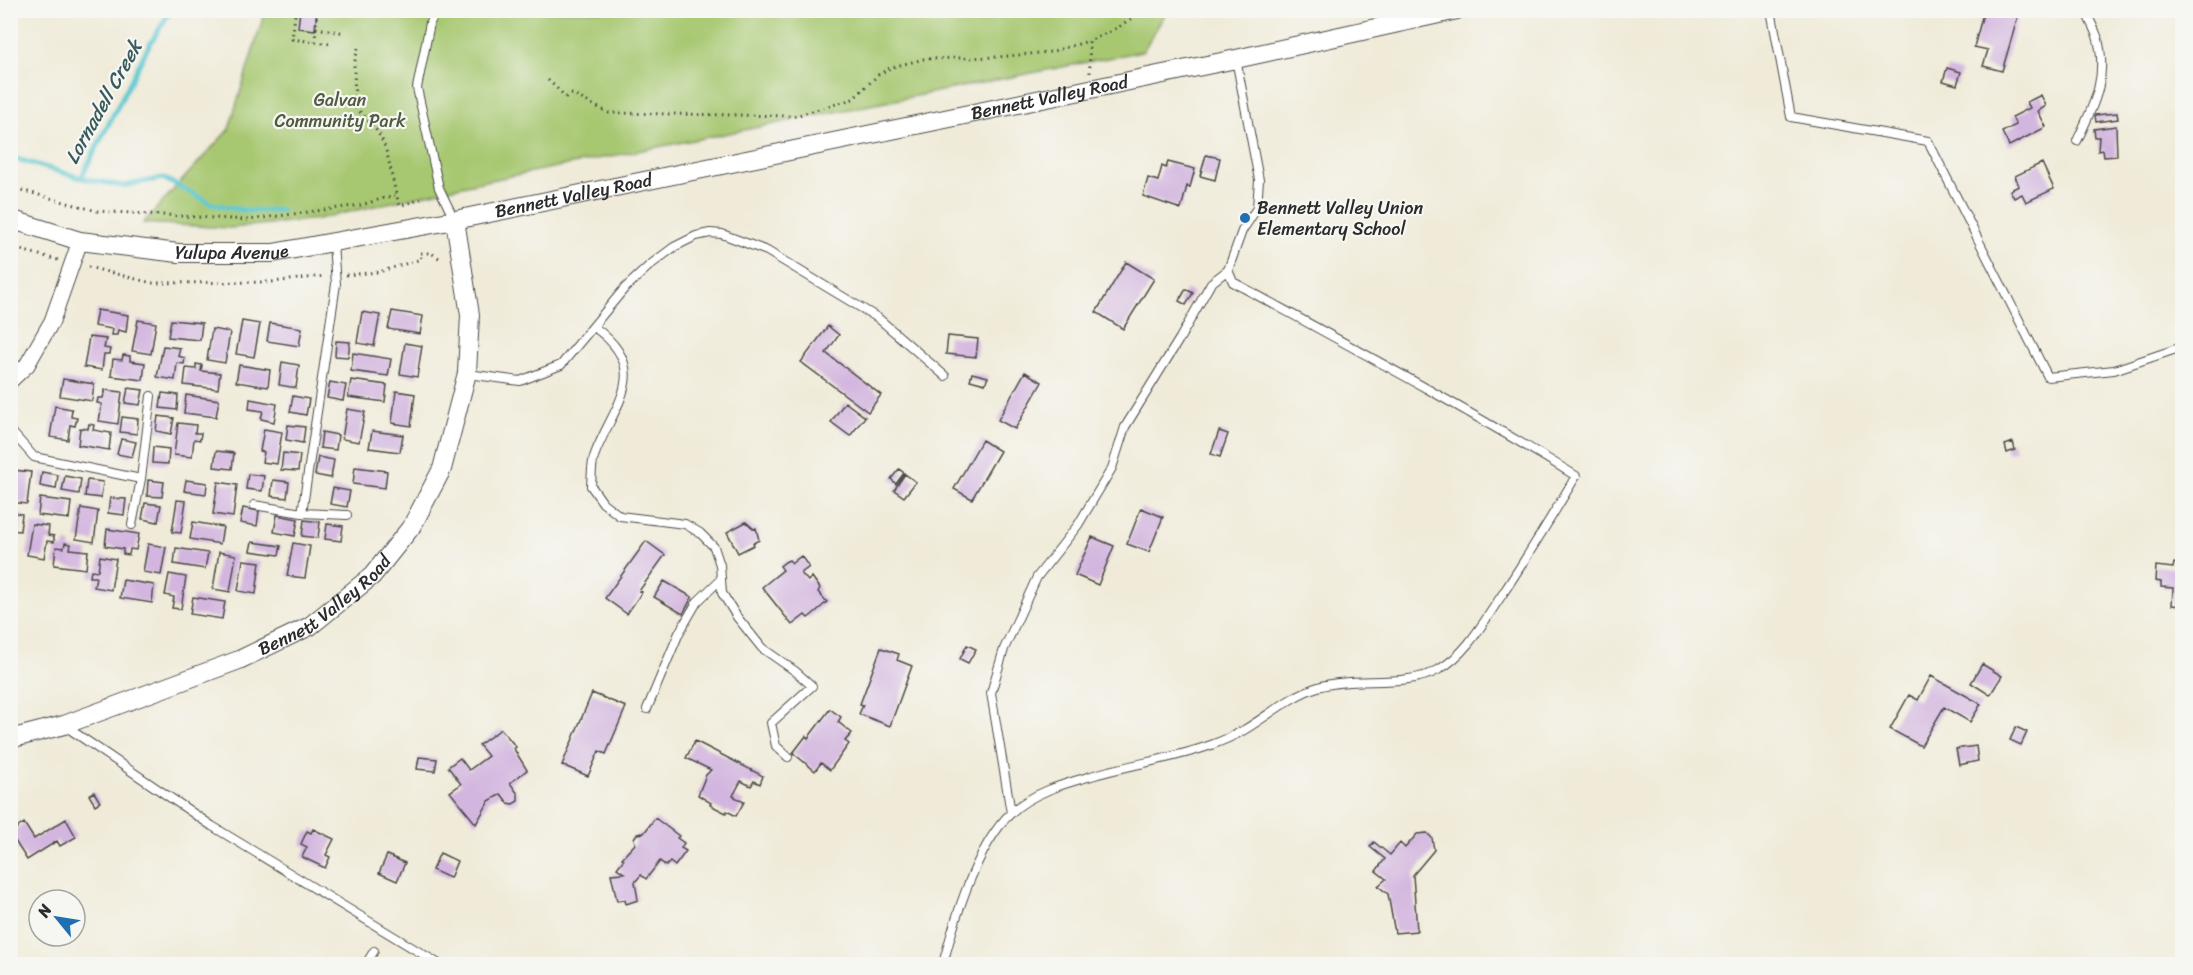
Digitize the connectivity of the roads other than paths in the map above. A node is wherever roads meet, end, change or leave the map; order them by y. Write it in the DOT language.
graph roads {
  1 [pos="436,10"];
  2 [pos="1457,10"];
  3 [pos="1771,10"];
  4 [pos="2085,10"];
  5 [pos="1236,60"];
  6 [pos="2077,141"];
  7 [pos="10,219"];
  8 [pos="455,220"];
  9 [pos="80,241"];
  10 [pos="333,242"];
  11 [pos="1228,270"];
  12 [pos="594,327"];
  13 [pos="2182,347"];
  14 [pos="466,374"];
  15 [pos="945,376"];
  16 [pos="10,381"];
  17 [pos="151,396"];
  18 [pos="10,430"];
  19 [pos="141,479"];
  20 [pos="254,506"];
  21 [pos="302,513"];
  22 [pos="347,515"];
  23 [pos="132,525"];
  24 [pos="721,579"];
  25 [pos="647,709"];
  26 [pos="64,725"];
  27 [pos="10,739"];
  28 [pos="788,757"];
  29 [pos="1011,813"];
  30 [pos="374,951"];
  31 [pos="366,964"];
  32 [pos="439,964"];
  33 [pos="943,964"];
  1 -- 8 [label="lane"];
  2 -- 5 [label="street, Bennett Valley Road"];
  3 -- 13 [label="lane"];
  4 -- 6 [label="lane"];
  5 -- 8 [label="street, Bennett Valley Road"];
  5 -- 11 [label="lane"];
  7 -- 9 [label="street, Yulupa Avenue"];
  8 -- 10 [label="street, Yulupa Avenue"];
  8 -- 14 [label="street, Bennett Valley Road"];
  9 -- 10 [label="street, Yulupa Avenue"];
  9 -- 16 [label="street"];
  10 -- 21 [label="lane"];
  11 -- 29 [label="lane"];
  11 -- 29 [label="lane"];
  12 -- 14 [label="lane"];
  12 -- 15 [label="lane"];
  12 -- 24 [label="lane"];
  14 -- 26 [label="street, Bennett Valley Road"];
  17 -- 19 [label="lane"];
  18 -- 19 [label="lane"];
  19 -- 23 [label="lane"];
  20 -- 21 [label="lane"];
  21 -- 22 [label="lane"];
  24 -- 25 [label="lane"];
  24 -- 28 [label="lane"];
  26 -- 27 [label="street, Bennett Valley Road"];
  26 -- 32 [label="lane"];
  29 -- 33 [label="lane"];
  30 -- 31 [label="lane"];
}
